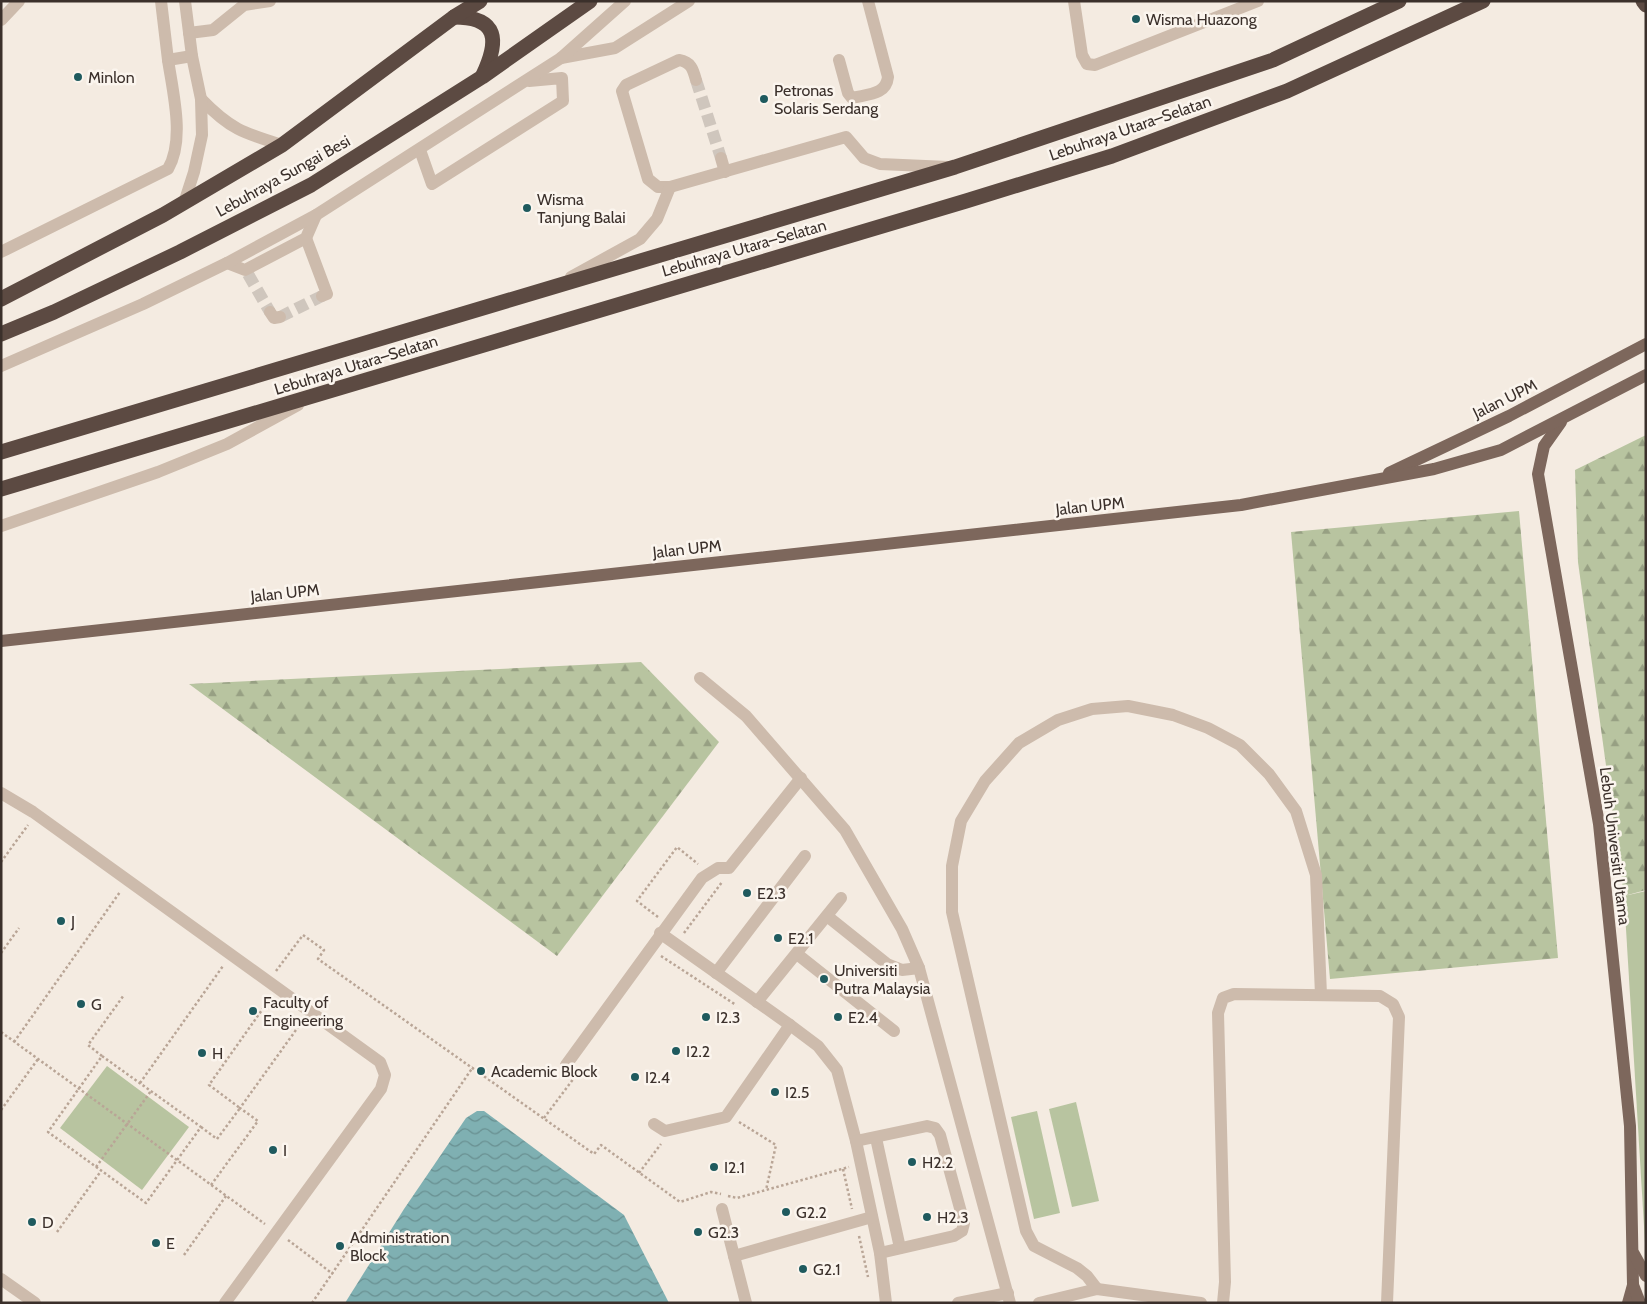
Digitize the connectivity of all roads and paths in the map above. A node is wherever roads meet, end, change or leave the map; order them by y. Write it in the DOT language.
graph roads {
  1 [pos="19,1"];
  2 [pos="161,1"];
  3 [pos="185,1"];
  4 [pos="270,1"];
  5 [pos="480,1"];
  6 [pos="590,1"];
  7 [pos="625,1"];
  8 [pos="689,1"];
  9 [pos="868,1"];
  10 [pos="1074,1"];
  11 [pos="1258,1"];
  12 [pos="1399,1"];
  13 [pos="1483,1"];
  14 [pos="1643,1"];
  15 [pos="1646,5"];
  16 [pos="454,17"];
  17 [pos="1,20"];
  18 [pos="189,33"];
  19 [pos="192,56"];
  20 [pos="561,58"];
  21 [pos="168,60"];
  22 [pos="839,60"];
  23 [pos="482,77"];
  24 [pos="696,80"];
  25 [pos="526,81"];
  26 [pos="201,99"];
  27 [pos="282,145"];
  28 [pos="420,150"];
  29 [pos="721,158"];
  30 [pos="955,167"];
  31 [pos="725,172"];
  32 [pos="670,187"];
  33 [pos="184,203"];
  34 [pos="316,215"];
  35 [pos="306,238"];
  36 [pos="1,252"];
  37 [pos="227,263"];
  38 [pos="556,286"];
  39 [pos="322,296"];
  40 [pos="1,299"];
  41 [pos="1,334"];
  42 [pos="1646,344"];
  43 [pos="1,366"];
  44 [pos="1646,375"];
  45 [pos="311,397"];
  46 [pos="1562,420"];
  47 [pos="1,452"];
  48 [pos="1375,479"];
  49 [pos="1,489"];
  50 [pos="1,526"];
  51 [pos="1,641"];
  52 [pos="700,678"];
  53 [pos="801,778"];
  54 [pos="1,793"];
  55 [pos="29,824"];
  56 [pos="805,856"];
  57 [pos="1,862"];
  58 [pos="121,892"];
  59 [pos="841,898"];
  60 [pos="827,916"];
  61 [pos="19,928"];
  62 [pos="660,934"];
  63 [pos="324,950"];
  64 [pos="1,954"];
  65 [pos="797,954"];
  66 [pos="223,966"];
  67 [pos="918,968"];
  68 [pos="716,973"];
  69 [pos="124,995"];
  70 [pos="1321,995"];
  71 [pos="758,1002"];
  72 [pos="293,1018"];
  73 [pos="790,1025"];
  74 [pos="894,1031"];
  75 [pos="1,1032"];
  76 [pos="14,1042"];
  77 [pos="102,1056"];
  78 [pos="38,1059"];
  79 [pos="225,1062"];
  80 [pos="566,1065"];
  81 [pos="473,1067"];
  82 [pos="584,1067"];
  83 [pos="140,1082"];
  84 [pos="79,1089"];
  85 [pos="151,1091"];
  86 [pos="240,1108"];
  87 [pos="1,1110"];
  88 [pos="544,1118"];
  89 [pos="734,1118"];
  90 [pos="127,1124"];
  91 [pos="654,1124"];
  92 [pos="201,1127"];
  93 [pos="876,1138"];
  94 [pos="856,1141"];
  95 [pos="177,1160"];
  96 [pos="96,1167"];
  97 [pos="101,1171"];
  98 [pos="211,1185"];
  99 [pos="765,1190"];
  100 [pos="226,1196"];
  101 [pos="722,1209"];
  102 [pos="872,1218"];
  103 [pos="856,1222"];
  104 [pos="57,1232"];
  105 [pos="276,1232"];
  106 [pos="900,1248"];
  107 [pos="1633,1252"];
  108 [pos="880,1253"];
  109 [pos="184,1256"];
  110 [pos="734,1256"];
  111 [pos="333,1274"];
  112 [pos="1646,1276"];
  113 [pos="1,1279"];
  114 [pos="1633,1285"];
  115 [pos="870,1287"];
  116 [pos="1097,1289"];
  117 [pos="1009,1298"];
  118 [pos="35,1303"];
  119 [pos="225,1303"];
  120 [pos="312,1303"];
  121 [pos="746,1303"];
  122 [pos="886,1303"];
  123 [pos="958,1303"];
  124 [pos="1039,1303"];
  125 [pos="1201,1303"];
  126 [pos="1223,1303"];
  127 [pos="1387,1303"];
  128 [pos="1628,1303"];
  129 [pos="1640,1303"];
  1 -- 17 [label="street"];
  2 -- 21 [label="street"];
  3 -- 18 [label="street"];
  4 -- 18 [label="street"];
  5 -- 16 [label="highway, Lebuhraya Sungai Besi"];
  6 -- 23 [label="highway, Lebuhraya Sungai Besi"];
  7 -- 20 [label="street"];
  8 -- 20 [label="street"];
  9 -- 22 [label="street"];
  10 -- 11 [label="street"];
  12 -- 30 [label="highway, Lebuhraya Utara–Selatan"];
  13 -- 45 [label="highway, Lebuhraya Utara–Selatan"];
  14 -- 15 [label="highway"];
  16 -- 23 [label="highway"];
  16 -- 27 [label="highway, Lebuhraya Sungai Besi"];
  18 -- 19 [label="street"];
  19 -- 21 [label="street"];
  19 -- 26 [label="street"];
  20 -- 25 [label="street"];
  21 -- 36 [label="street"];
  23 -- 41 [label="highway, Lebuhraya Sungai Besi"];
  24 -- 32 [label="street"];
  25 -- 28 [label="street"];
  25 -- 28 [label="street"];
  26 -- 27 [label="street"];
  26 -- 33 [label="street"];
  27 -- 33 [label="highway, Lebuhraya Sungai Besi"];
  28 -- 34 [label="street"];
  29 -- 31 [label="street"];
  30 -- 31 [label="street"];
  30 -- 38 [label="highway, Lebuhraya Utara–Selatan"];
  31 -- 32 [label="street"];
  32 -- 38 [label="street"];
  33 -- 40 [label="highway, Lebuhraya Sungai Besi"];
  34 -- 35 [label="street"];
  34 -- 37 [label="street"];
  35 -- 37 [label="street"];
  35 -- 39 [label="street"];
  37 -- 43 [label="street"];
  38 -- 47 [label="highway, Lebuhraya Utara–Selatan"];
  42 -- 48 [label="main road, Jalan UPM"];
  44 -- 46 [label="main road, Jalan UPM"];
  45 -- 49 [label="highway, Lebuhraya Utara–Selatan"];
  45 -- 50 [label="street"];
  46 -- 48 [label="main road, Jalan UPM"];
  46 -- 107 [label="main road, Lebuh Universiti Utama"];
  48 -- 51 [label="main road, Jalan UPM"];
  52 -- 53 [label="street"];
  53 -- 62 [label="street"];
  53 -- 67 [label="street"];
  54 -- 105 [label="street"];
  55 -- 57 [label="path"];
  56 -- 68 [label="street"];
  58 -- 76 [label="path"];
  59 -- 60 [label="street"];
  60 -- 65 [label="street"];
  60 -- 67 [label="street"];
  61 -- 64 [label="path"];
  62 -- 68 [label="street"];
  62 -- 80 [label="street"];
  63 -- 81 [label="path"];
  65 -- 71 [label="street"];
  65 -- 74 [label="street"];
  66 -- 83 [label="path"];
  67 -- 117 [label="street"];
  68 -- 71 [label="street"];
  69 -- 77 [label="path"];
  70 -- 116 [label="street"];
  70 -- 126 [label="street"];
  70 -- 127 [label="street"];
  71 -- 73 [label="street"];
  72 -- 86 [label="path"];
  73 -- 91 [label="street"];
  73 -- 94 [label="street"];
  75 -- 76 [label="path"];
  76 -- 78 [label="path"];
  77 -- 83 [label="path"];
  77 -- 84 [label="path"];
  78 -- 84 [label="path"];
  78 -- 87 [label="path"];
  79 -- 86 [label="path"];
  81 -- 88 [label="path"];
  81 -- 111 [label="path"];
  82 -- 88 [label="path"];
  83 -- 85 [label="path"];
  84 -- 90 [label="path"];
  84 -- 96 [label="path"];
  85 -- 90 [label="path"];
  85 -- 92 [label="path"];
  86 -- 92 [label="path"];
  86 -- 98 [label="path"];
  88 -- 99 [label="path"];
  89 -- 99 [label="path"];
  90 -- 95 [label="path"];
  90 -- 96 [label="path"];
  92 -- 95 [label="path"];
  93 -- 94 [label="street"];
  93 -- 106 [label="street"];
  93 -- 106 [label="street"];
  94 -- 102 [label="street"];
  95 -- 97 [label="path"];
  95 -- 98 [label="path"];
  96 -- 97 [label="path"];
  97 -- 104 [label="path"];
  98 -- 100 [label="path"];
  99 -- 103 [label="path"];
  100 -- 105 [label="path"];
  100 -- 109 [label="path"];
  101 -- 110 [label="street"];
  102 -- 103 [label="street"];
  102 -- 108 [label="street"];
  103 -- 110 [label="street"];
  103 -- 115 [label="path"];
  105 -- 111 [label="path"];
  105 -- 119 [label="street"];
  106 -- 108 [label="street"];
  107 -- 112 [label="main road"];
  107 -- 114 [label="main road, Lebuh Universiti Utama"];
  108 -- 122 [label="street"];
  110 -- 121 [label="street"];
  111 -- 120 [label="path"];
  113 -- 118 [label="street"];
  114 -- 128 [label="main road, Lebuh Universiti Utama"];
  114 -- 129 [label="main road, Lebuh Universiti Utama"];
  116 -- 124 [label="street"];
  116 -- 125 [label="street"];
  117 -- 123 [label="street"];
}
